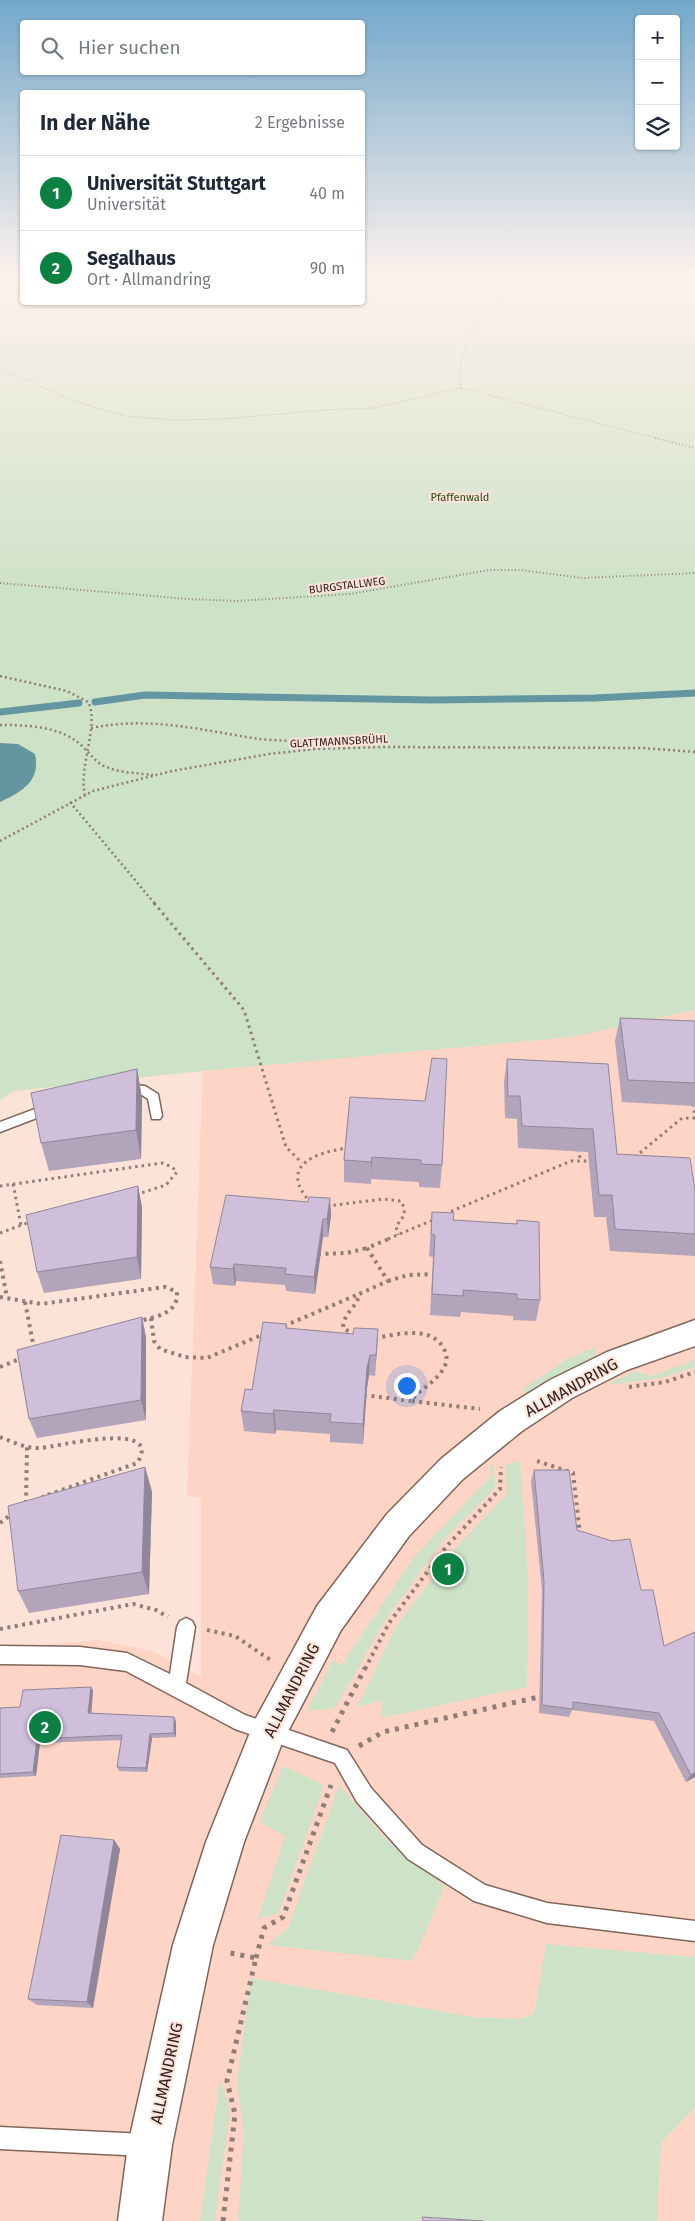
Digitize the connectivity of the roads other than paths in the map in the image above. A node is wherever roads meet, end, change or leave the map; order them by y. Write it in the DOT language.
graph roads {
  1 [pos="108,1093"];
  2 [pos="65,1104"];
  3 [pos="156,1116"];
  4 [pos="0,1128"];
  5 [pos="695,1333"];
  6 [pos="186,1627"];
  7 [pos="0,1655"];
  8 [pos="177,1687"];
  9 [pos="268,1733"];
  10 [pos="695,1931"];
  11 [pos="0,2138"];
  12 [pos="150,2145"];
  13 [pos="140,2221"];
  1 -- 3 [label="lane"];
  2 -- 4 [label="lane"];
  5 -- 9 [label="street, ALLMANDRING"];
  6 -- 8 [label="lane"];
  7 -- 8 [label="lane"];
  8 -- 9 [label="lane"];
  9 -- 10 [label="lane"];
  9 -- 12 [label="street, ALLMANDRING"];
  11 -- 12 [label="lane"];
  12 -- 13 [label="street, ALLMANDRING"];
}
